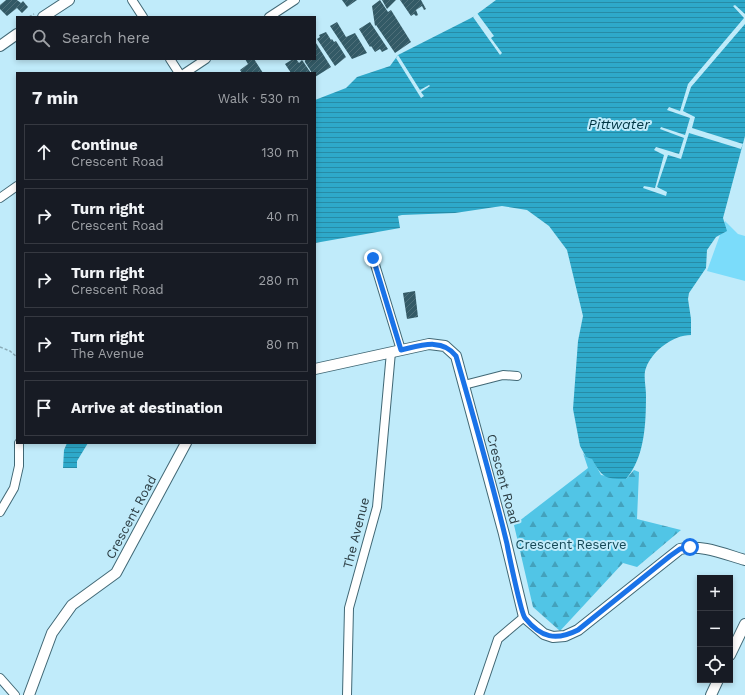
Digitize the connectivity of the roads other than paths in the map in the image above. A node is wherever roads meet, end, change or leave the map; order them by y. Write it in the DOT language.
graph roads {
  1 [pos="69,0"];
  2 [pos="132,0"];
  3 [pos="295,0"];
  4 [pos="45,16"];
  5 [pos="142,16"];
  6 [pos="271,16"];
  7 [pos="16,35"];
  8 [pos="0,46"];
  9 [pos="171,60"];
  10 [pos="204,60"];
  11 [pos="178,72"];
  12 [pos="186,72"];
  13 [pos="16,187"];
  14 [pos="0,198"];
  15 [pos="373,258"];
  16 [pos="396,351"];
  17 [pos="316,369"];
  18 [pos="517,376"];
  19 [pos="464,385"];
  20 [pos="19,444"];
  21 [pos="185,444"];
  22 [pos="0,512"];
  23 [pos="745,560"];
  24 [pos="524,617"];
  25 [pos="745,624"];
  26 [pos="733,649"];
  27 [pos="0,678"];
  28 [pos="717,683"];
  29 [pos="15,695"];
  30 [pos="29,695"];
  31 [pos="347,695"];
  32 [pos="479,695"];
  33 [pos="711,695"];
  1 -- 4 [label="street"];
  2 -- 5 [label="street"];
  3 -- 6 [label="street"];
  7 -- 8 [label="street"];
  9 -- 11 [label="street"];
  10 -- 12 [label="street"];
  13 -- 14 [label="street"];
  15 -- 16 [label="street, The Avenue"];
  16 -- 17 [label="street, Crescent Road"];
  16 -- 19 [label="street, Crescent Road"];
  16 -- 31 [label="street, The Avenue"];
  18 -- 19 [label="street"];
  19 -- 24 [label="street, Crescent Road"];
  20 -- 22 [label="street"];
  21 -- 30 [label="street, Crescent Road"];
  23 -- 24 [label="street"];
  24 -- 32 [label="street"];
  25 -- 26 [label="street"];
  27 -- 29 [label="street"];
  28 -- 33 [label="street"];
}
